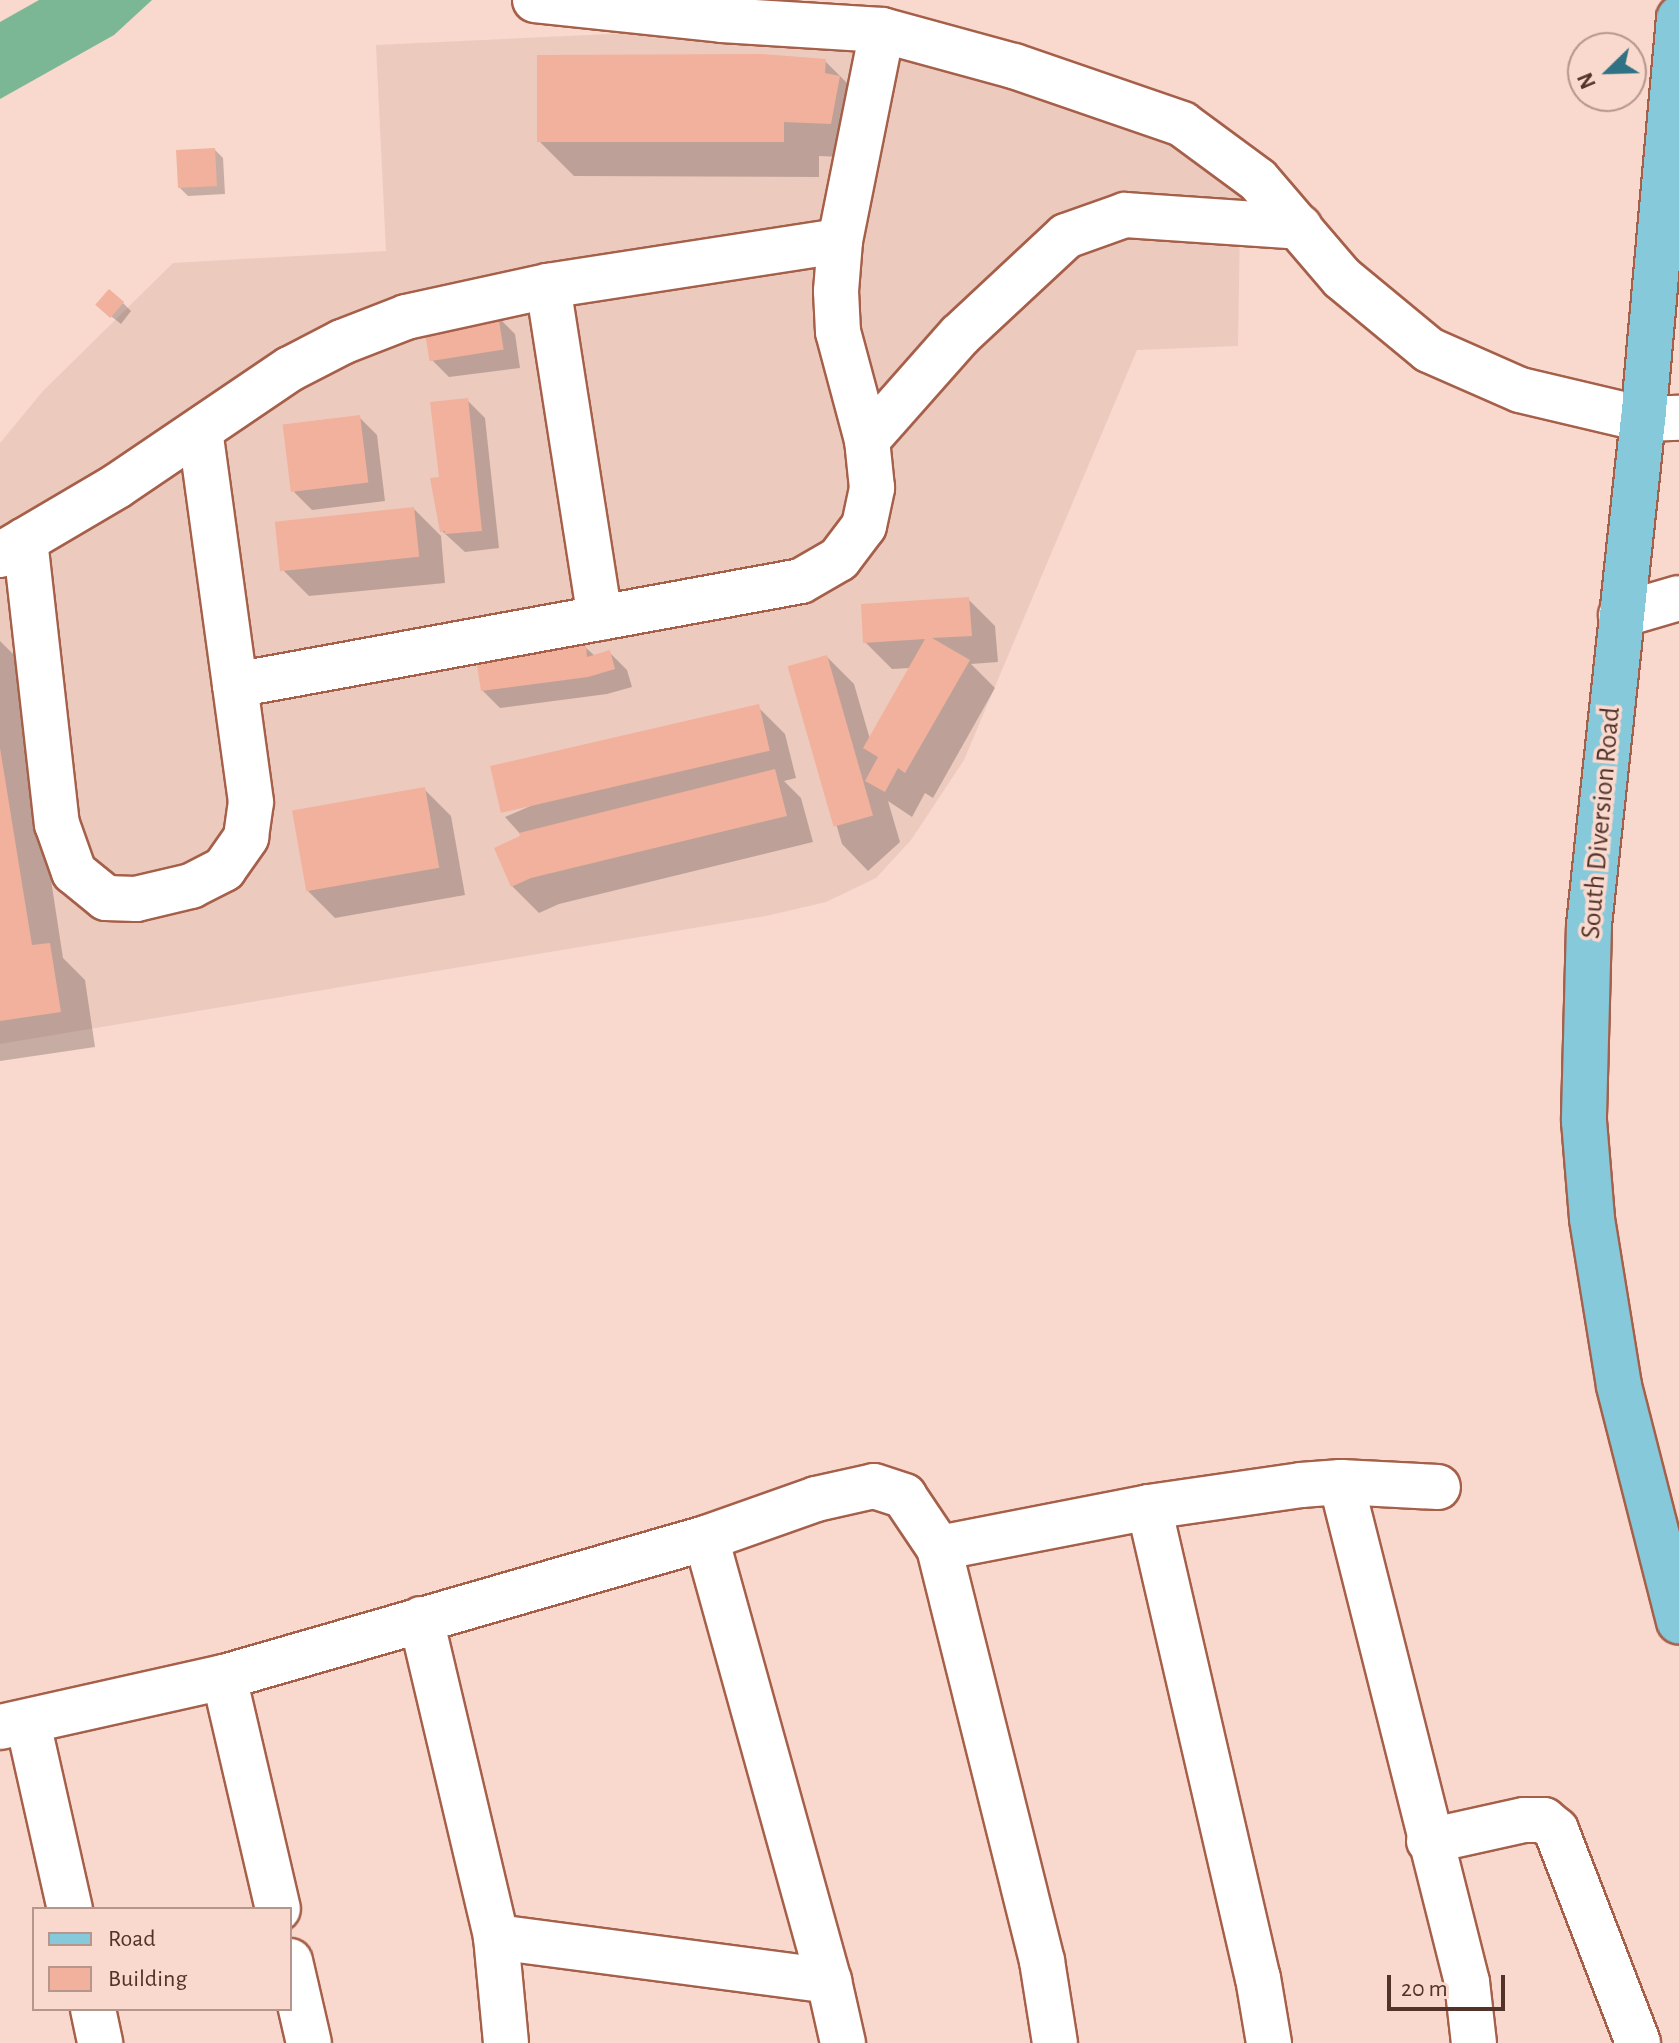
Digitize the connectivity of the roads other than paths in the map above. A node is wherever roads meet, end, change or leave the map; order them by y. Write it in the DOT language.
graph roads {
  1 [pos="535,0"];
  2 [pos="1679,18"];
  3 [pos="882,30"];
  4 [pos="1300,227"];
  5 [pos="840,241"];
  6 [pos="548,286"];
  7 [pos="1661,418"];
  8 [pos="200,431"];
  9 [pos="867,440"];
  10 [pos="12,548"];
  11 [pos="1679,598"];
  12 [pos="1621,615"];
  13 [pos="600,618"];
  14 [pos="235,685"];
  15 [pos="1341,1482"];
  16 [pos="1438,1487"];
  17 [pos="1149,1507"];
  18 [pos="706,1538"];
  19 [pos="939,1548"];
  20 [pos="421,1619"];
  21 [pos="1679,1621"];
  22 [pos="224,1677"];
  23 [pos="14,1725"];
  24 [pos="1429,1841"];
  25 [pos="69,1907"];
  26 [pos="278,1907"];
  27 [pos="496,1937"];
  28 [pos="292,1970"];
  29 [pos="829,1981"];
  30 [pos="93,2011"];
  31 [pos="100,2043"];
  32 [pos="309,2043"];
  33 [pos="506,2043"];
  34 [pos="843,2043"];
  35 [pos="1055,2043"];
  36 [pos="1269,2043"];
  37 [pos="1474,2043"];
  38 [pos="1638,2043"];
  1 -- 3 [label="street"];
  2 -- 7 [label="main road, South Diversion Road"];
  3 -- 4 [label="street"];
  3 -- 5 [label="street"];
  4 -- 7 [label="street"];
  4 -- 9 [label="street"];
  5 -- 6 [label="street"];
  5 -- 9 [label="street"];
  6 -- 8 [label="street"];
  6 -- 13 [label="street"];
  7 -- 12 [label="main road, South Diversion Road"];
  8 -- 10 [label="street"];
  8 -- 14 [label="street"];
  9 -- 13 [label="street"];
  10 -- 14 [label="street"];
  11 -- 12 [label="street"];
  12 -- 21 [label="main road, South Diversion Road"];
  13 -- 14 [label="street"];
  15 -- 16 [label="street"];
  15 -- 17 [label="street"];
  15 -- 24 [label="street"];
  17 -- 19 [label="street"];
  17 -- 36 [label="street"];
  18 -- 19 [label="street"];
  18 -- 20 [label="street"];
  18 -- 29 [label="street"];
  19 -- 35 [label="street"];
  20 -- 22 [label="street"];
  20 -- 27 [label="street"];
  22 -- 23 [label="street"];
  22 -- 26 [label="street"];
  23 -- 25 [label="street"];
  24 -- 37 [label="street"];
  24 -- 38 [label="street"];
  27 -- 29 [label="street"];
  27 -- 33 [label="street"];
  28 -- 32 [label="street"];
  29 -- 34 [label="street"];
  30 -- 31 [label="street"];
}
